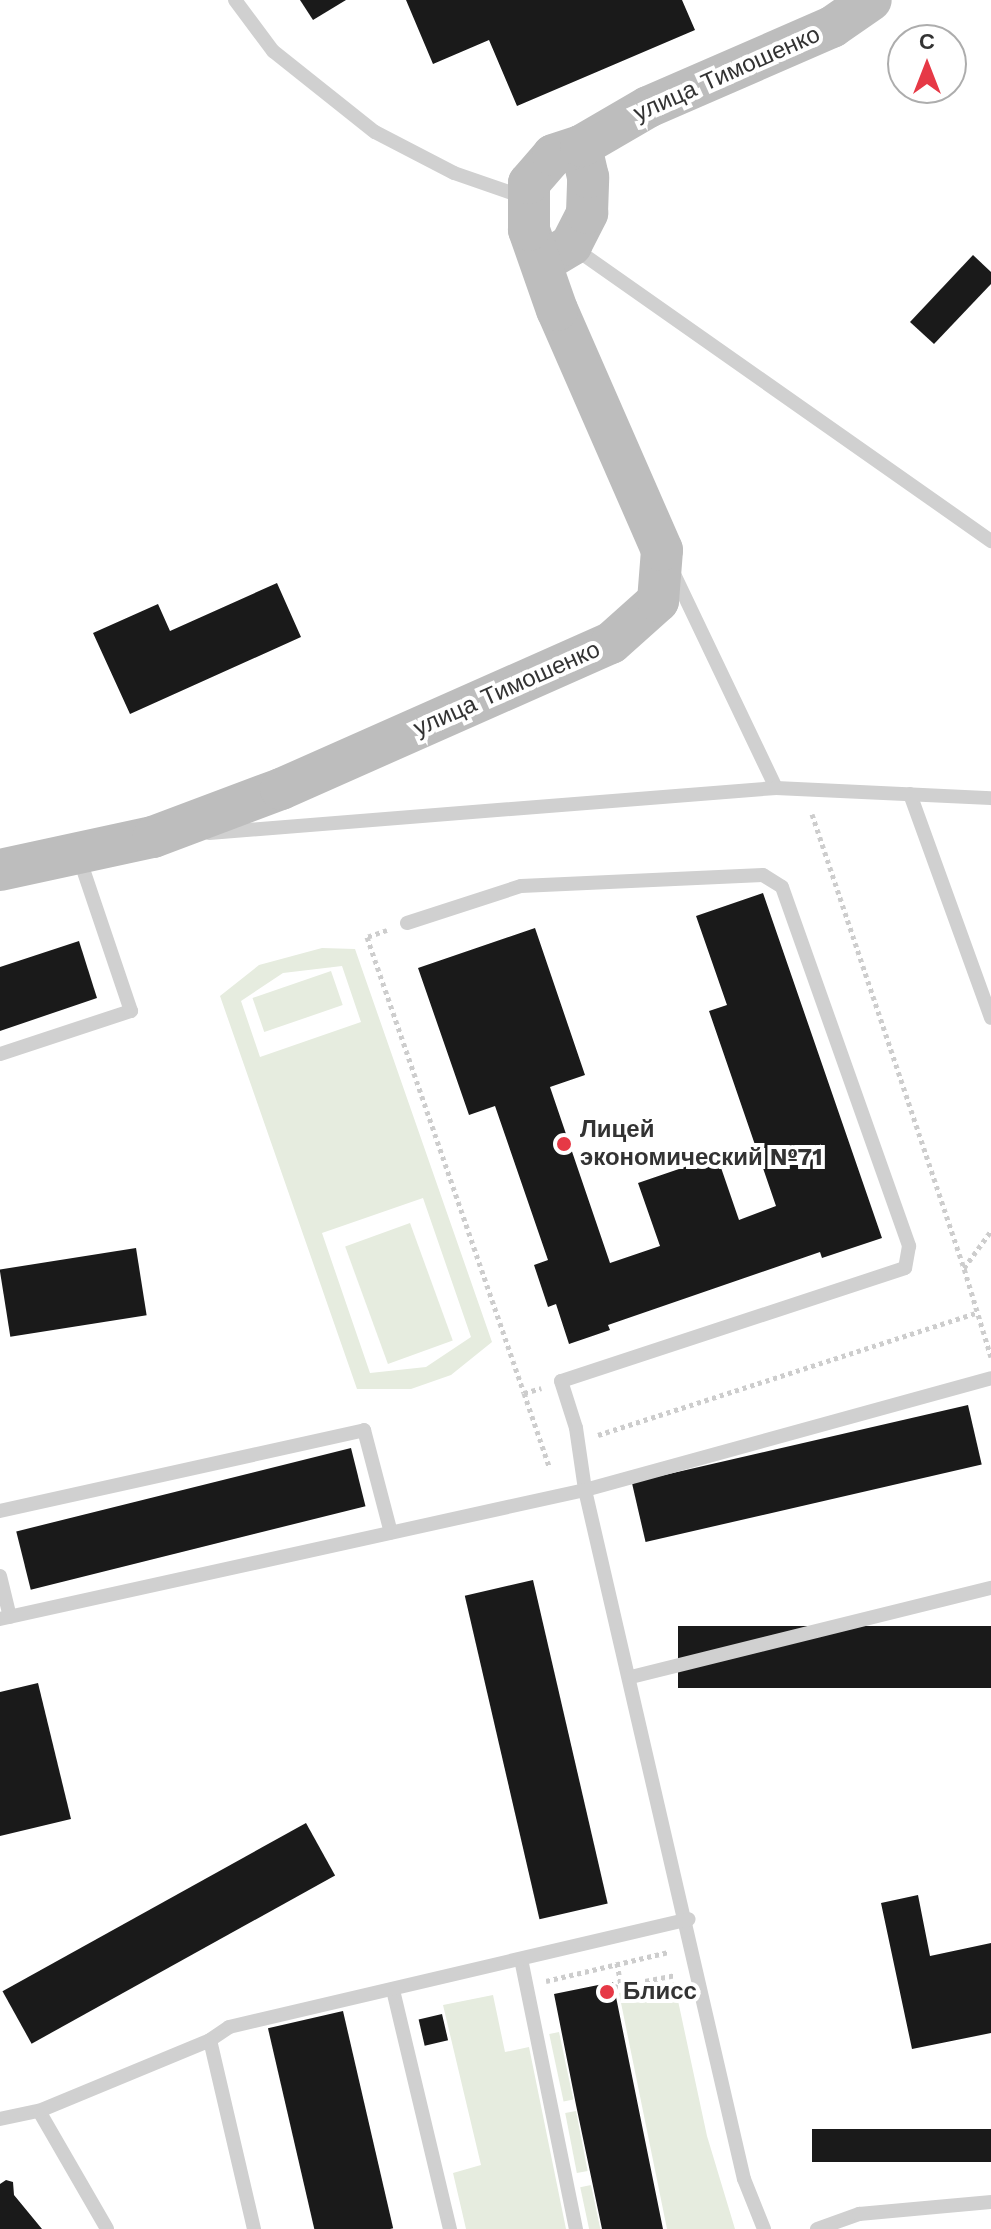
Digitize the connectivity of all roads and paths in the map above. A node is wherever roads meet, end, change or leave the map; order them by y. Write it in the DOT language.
graph roads {
  1 [pos="235,0"];
  2 [pos="871,0"];
  3 [pos="581,146"];
  4 [pos="527,198"];
  5 [pos="557,254"];
  6 [pos="991,541"];
  7 [pos="662,550"];
  8 [pos="776,788"];
  9 [pos="803,789"];
  10 [pos="910,794"];
  11 [pos="991,798"];
  12 [pos="153,837"];
  13 [pos="78,853"];
  14 [pos="0,870"];
  15 [pos="407,923"];
  16 [pos="991,1018"];
  17 [pos="0,1054"];
  18 [pos="991,1231"];
  19 [pos="964,1268"];
  20 [pos="978,1312"];
  21 [pos="991,1358"];
  22 [pos="991,1378"];
  23 [pos="561,1381"];
  24 [pos="524,1393"];
  25 [pos="578,1442"];
  26 [pos="549,1466"];
  27 [pos="585,1490"];
  28 [pos="0,1511"];
  29 [pos="391,1533"];
  30 [pos="0,1576"];
  31 [pos="991,1588"];
  32 [pos="5,1618"];
  33 [pos="631,1677"];
  34 [pos="688,1919"];
  35 [pos="693,1946"];
  36 [pos="521,1959"];
  37 [pos="699,1970"];
  38 [pos="526,1986"];
  39 [pos="614,1987"];
  40 [pos="393,1990"];
  41 [pos="210,2040"];
  42 [pos="39,2111"];
  43 [pos="0,2119"];
  44 [pos="991,2202"];
  45 [pos="107,2229"];
  46 [pos="254,2229"];
  47 [pos="450,2229"];
  48 [pos="576,2229"];
  49 [pos="764,2229"];
  50 [pos="817,2229"];
  1 -- 4 [label="lane"];
  2 -- 3 [label="street, улица Тимошенко"];
  3 -- 4 [label="street, улица Тимошенко"];
  3 -- 5 [label="street"];
  4 -- 5 [label="street, улица Тимошенко"];
  5 -- 6 [label="lane"];
  5 -- 7 [label="street, улица Тимошенко"];
  7 -- 8 [label="lane"];
  7 -- 12 [label="street, улица Тимошенко"];
  8 -- 9 [label="lane"];
  8 -- 12 [label="lane"];
  9 -- 10 [label="lane"];
  9 -- 19 [label="path"];
  10 -- 11 [label="lane"];
  10 -- 16 [label="lane"];
  12 -- 13 [label="street, улица Тимошенко"];
  13 -- 14 [label="street, улица Тимошенко"];
  13 -- 17 [label="lane"];
  15 -- 23 [label="lane"];
  15 -- 24 [label="path"];
  18 -- 19 [label="path"];
  19 -- 20 [label="path"];
  20 -- 21 [label="path"];
  20 -- 25 [label="path"];
  22 -- 27 [label="lane"];
  23 -- 24 [label="path"];
  23 -- 25 [label="lane"];
  24 -- 26 [label="path"];
  25 -- 27 [label="lane"];
  27 -- 29 [label="lane"];
  27 -- 33 [label="lane"];
  28 -- 29 [label="lane"];
  29 -- 32 [label="lane"];
  30 -- 32 [label="lane"];
  31 -- 33 [label="lane"];
  33 -- 34 [label="lane"];
  34 -- 35 [label="lane"];
  34 -- 36 [label="lane"];
  35 -- 37 [label="lane"];
  35 -- 38 [label="path"];
  36 -- 38 [label="lane"];
  36 -- 40 [label="lane"];
  37 -- 39 [label="path"];
  37 -- 49 [label="lane"];
  38 -- 48 [label="lane"];
  40 -- 41 [label="lane"];
  40 -- 47 [label="lane"];
  41 -- 42 [label="lane"];
  41 -- 46 [label="lane"];
  42 -- 43 [label="lane"];
  42 -- 45 [label="lane"];
  44 -- 50 [label="lane"];
}
